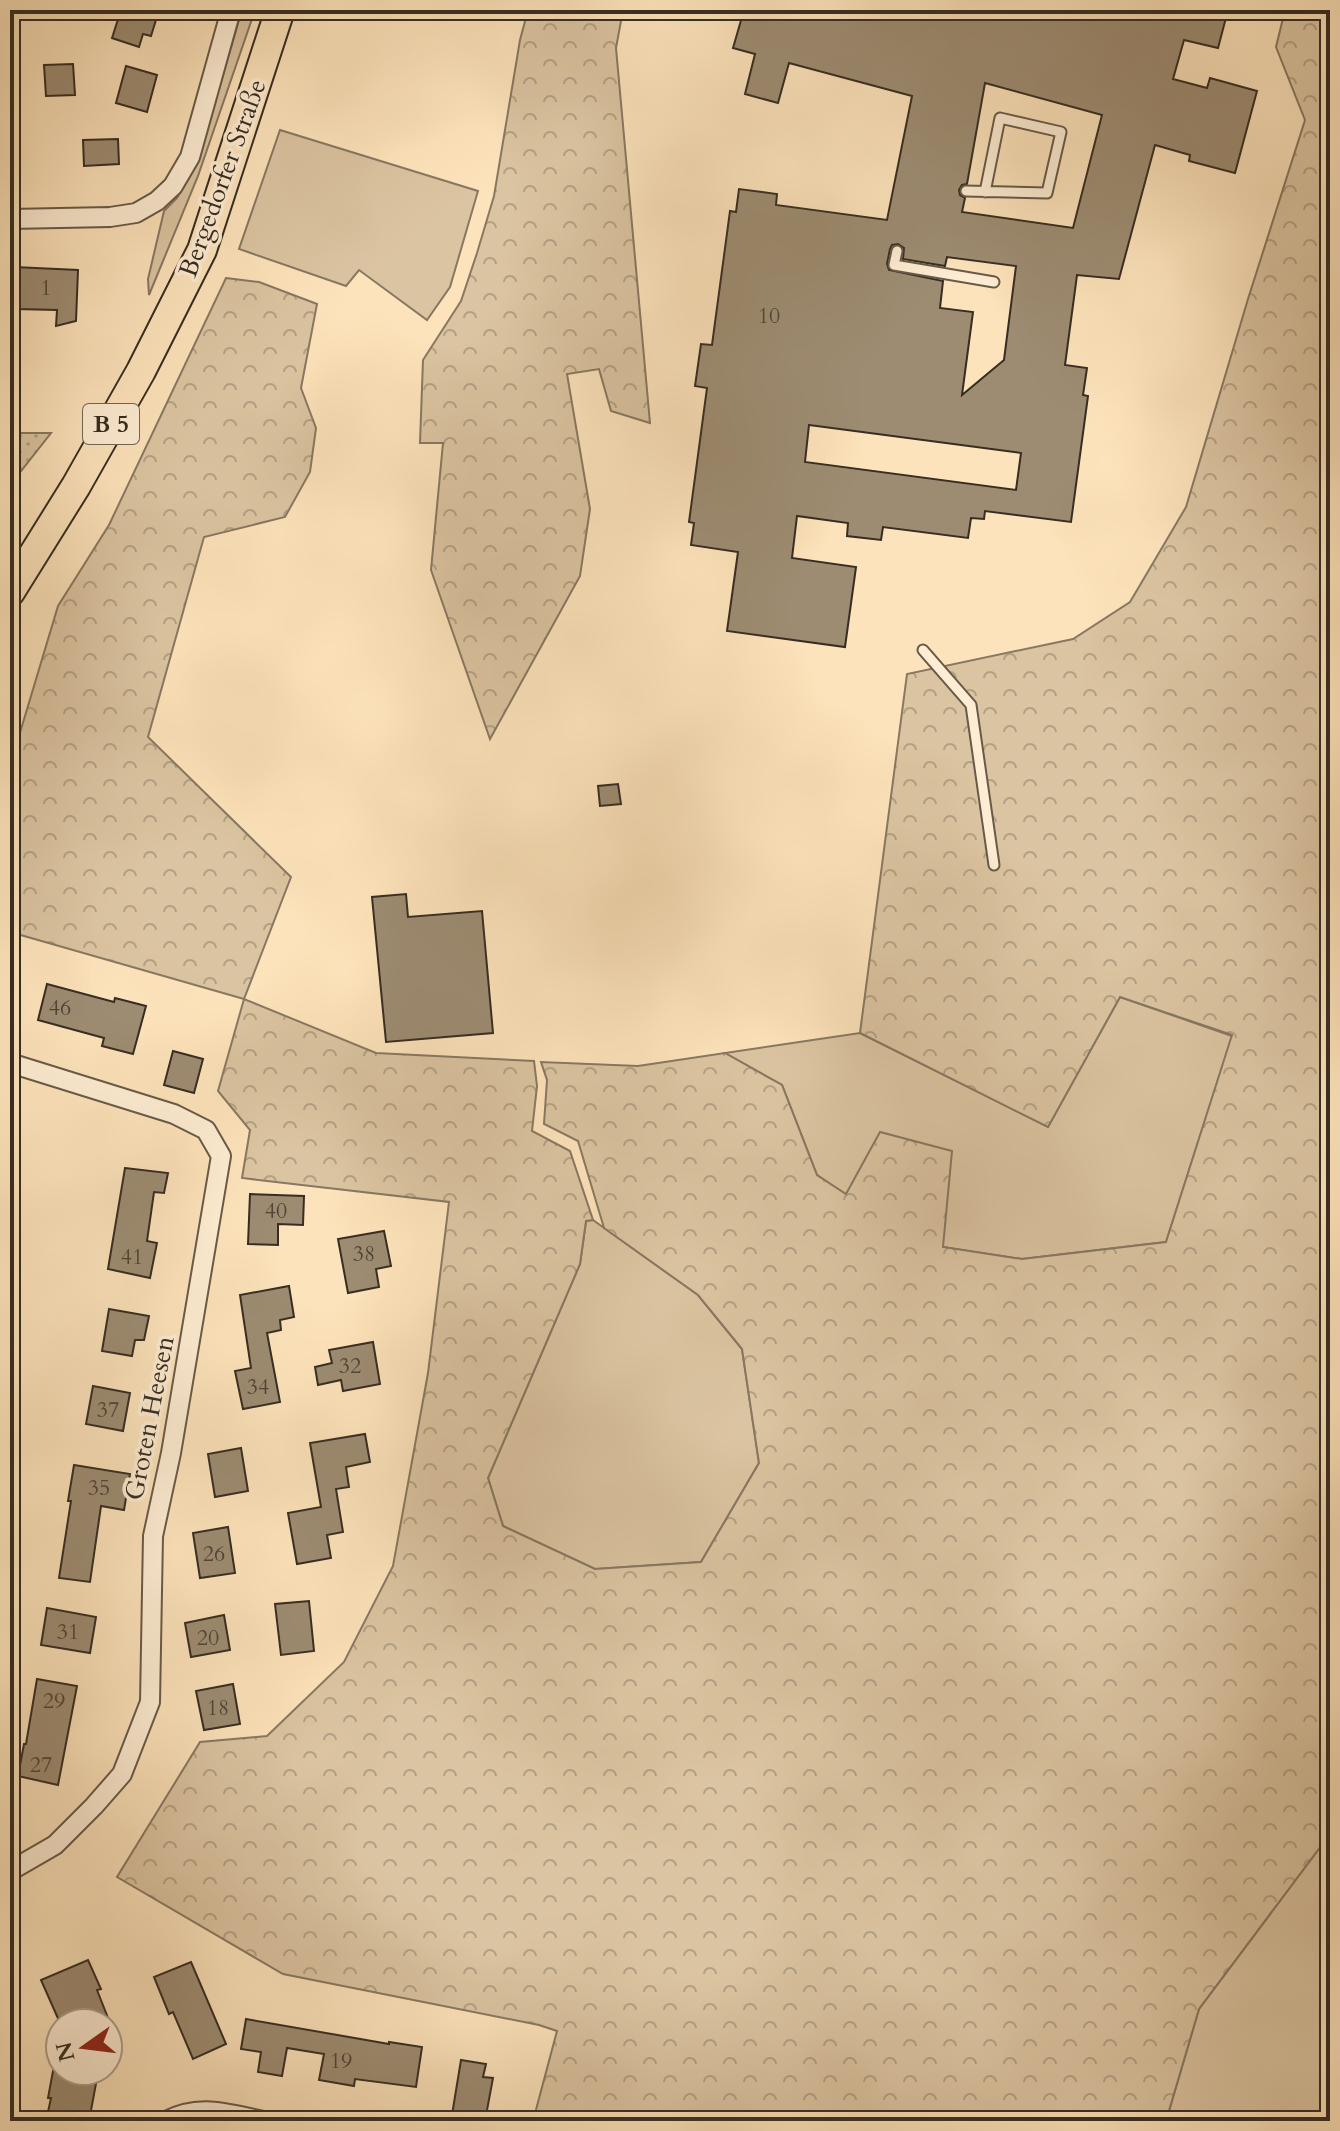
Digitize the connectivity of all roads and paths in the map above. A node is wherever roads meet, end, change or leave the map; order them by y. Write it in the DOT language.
graph roads {
  1 [pos="231,10"];
  2 [pos="280,10"];
  3 [pos="966,191"];
  4 [pos="985,192"];
  5 [pos="10,219"];
  6 [pos="897,251"];
  7 [pos="994,282"];
  8 [pos="10,592"];
  9 [pos="923,650"];
  10 [pos="994,865"];
  11 [pos="10,1063"];
  12 [pos="10,1871"];
  13 [pos="166,2121"];
  14 [pos="264,2121"];
  1 -- 5 [label="street"];
  2 -- 8 [label="main road, Bergedorfer Straße / B 5"];
  3 -- 4 [label="lane"];
  4 -- 4 [label="lane"];
  6 -- 7 [label="lane"];
  9 -- 10 [label="lane"];
  11 -- 12 [label="street, Groten Heesen"];
  13 -- 14 [label="street"];
}
